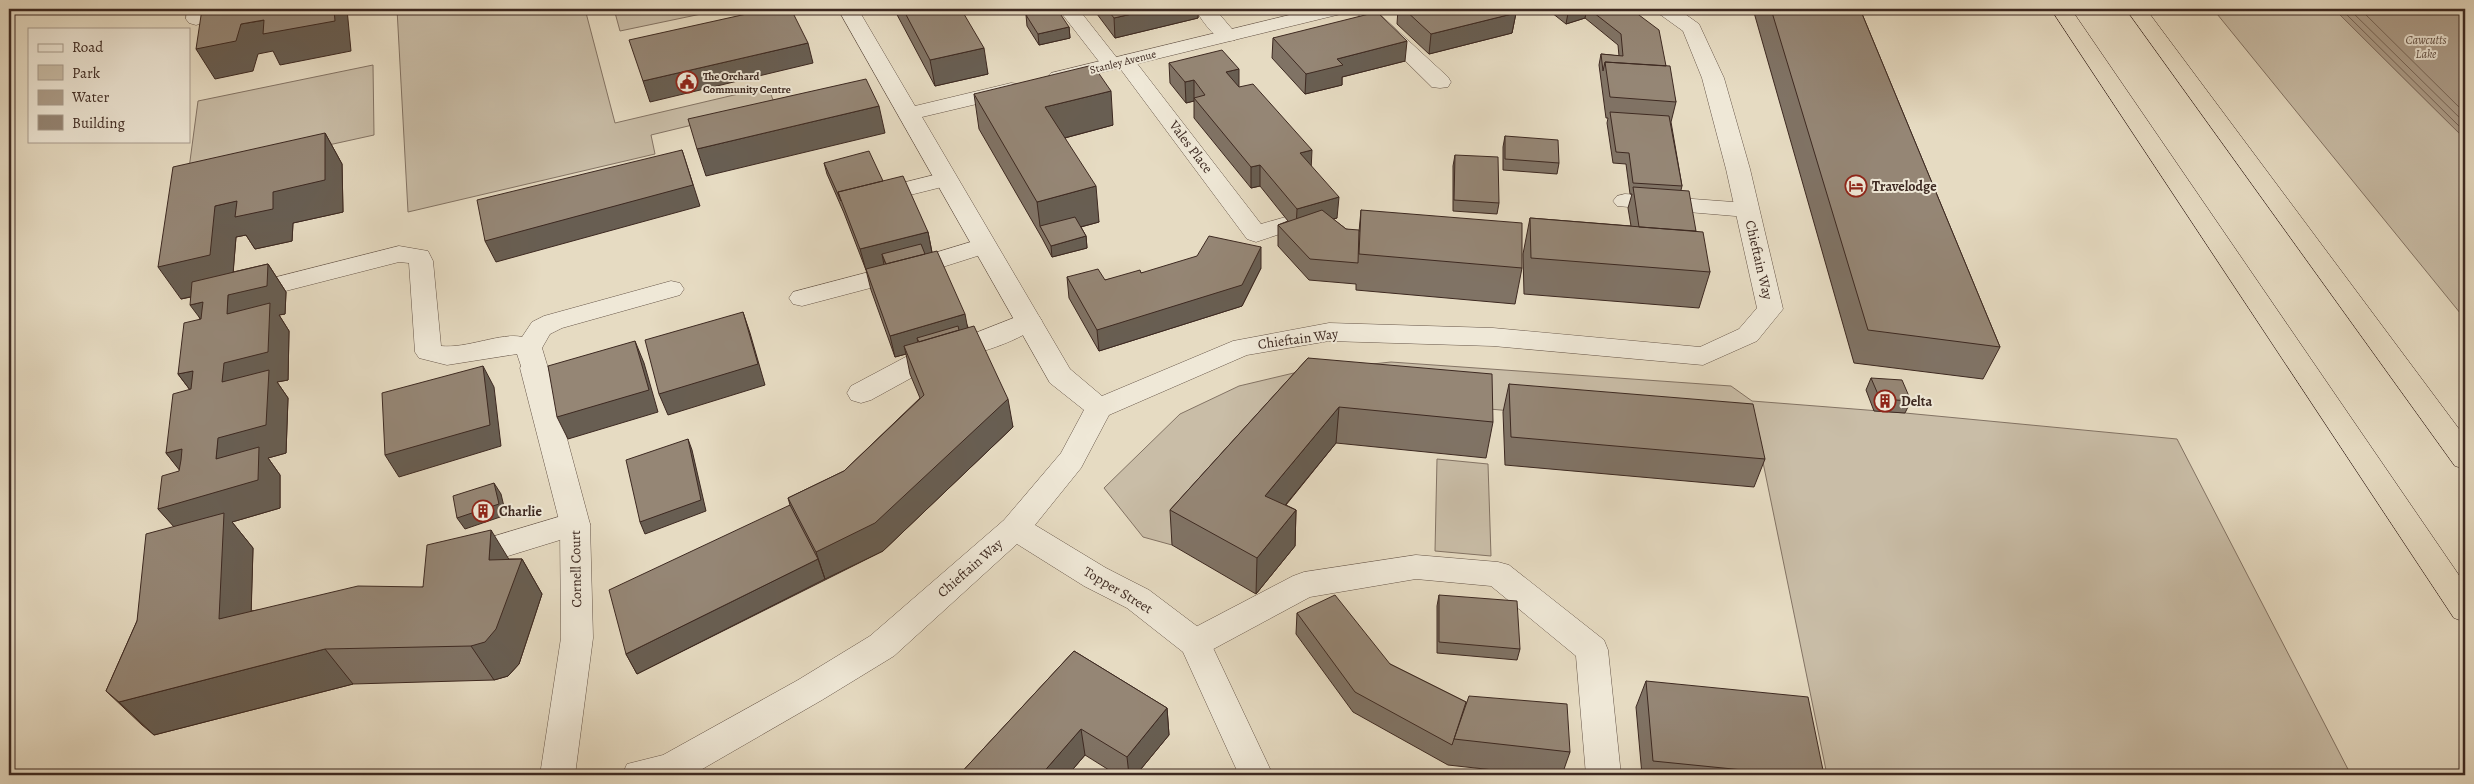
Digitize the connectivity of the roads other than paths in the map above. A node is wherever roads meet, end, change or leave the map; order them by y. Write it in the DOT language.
graph roads {
  1 [pos="848,9"];
  2 [pos="1205,9"];
  3 [pos="1338,9"];
  4 [pos="1363,9"];
  5 [pos="1665,9"];
  6 [pos="2061,9"];
  7 [pos="2136,9"];
  8 [pos="1073,15"];
  9 [pos="1228,36"];
  10 [pos="1118,63"];
  11 [pos="1440,82"];
  12 [pos="908,114"];
  13 [pos="946,179"];
  14 [pos="886,194"];
  15 [pos="1625,201"];
  16 [pos="1747,210"];
  17 [pos="1289,223"];
  18 [pos="984,246"];
  19 [pos="928,264"];
  20 [pos="888,275"];
  21 [pos="270,287"];
  22 [pos="670,289"];
  23 [pos="802,298"];
  24 [pos="1029,322"];
  25 [pos="964,348"];
  26 [pos="531,358"];
  27 [pos="924,359"];
  28 [pos="861,392"];
  29 [pos="1099,408"];
  30 [pos="2465,458"];
  31 [pos="575,524"];
  32 [pos="1015,528"];
  33 [pos="450,562"];
  34 [pos="2465,609"];
  35 [pos="1195,643"];
  36 [pos="558,775"];
  37 [pos="639,775"];
  38 [pos="1256,775"];
  39 [pos="1604,775"];
  1 -- 12 [label="street"];
  2 -- 9 [label="street"];
  3 -- 9 [label="street, Stanley Avenue"];
  4 -- 11 [label="street"];
  5 -- 16 [label="street, Chieftain Way"];
  6 -- 34 [label="highway"];
  7 -- 30 [label="highway"];
  8 -- 10 [label="street, Vales Place"];
  9 -- 10 [label="street, Stanley Avenue"];
  10 -- 12 [label="street, Stanley Avenue"];
  10 -- 17 [label="street, Vales Place"];
  12 -- 13 [label="street"];
  13 -- 14 [label="street"];
  13 -- 18 [label="street"];
  15 -- 16 [label="street"];
  16 -- 29 [label="street, Chieftain Way"];
  18 -- 19 [label="street"];
  18 -- 24 [label="street"];
  20 -- 23 [label="street"];
  21 -- 26 [label="street"];
  22 -- 26 [label="street"];
  24 -- 25 [label="street"];
  24 -- 29 [label="street"];
  26 -- 31 [label="street, Cornell Court"];
  27 -- 28 [label="street"];
  29 -- 32 [label="street, Chieftain Way"];
  31 -- 33 [label="street"];
  31 -- 36 [label="street, Cornell Court"];
  32 -- 35 [label="street, Topper Street"];
  32 -- 37 [label="street, Chieftain Way"];
  35 -- 38 [label="street, Topper Street"];
  35 -- 39 [label="street"];
}
